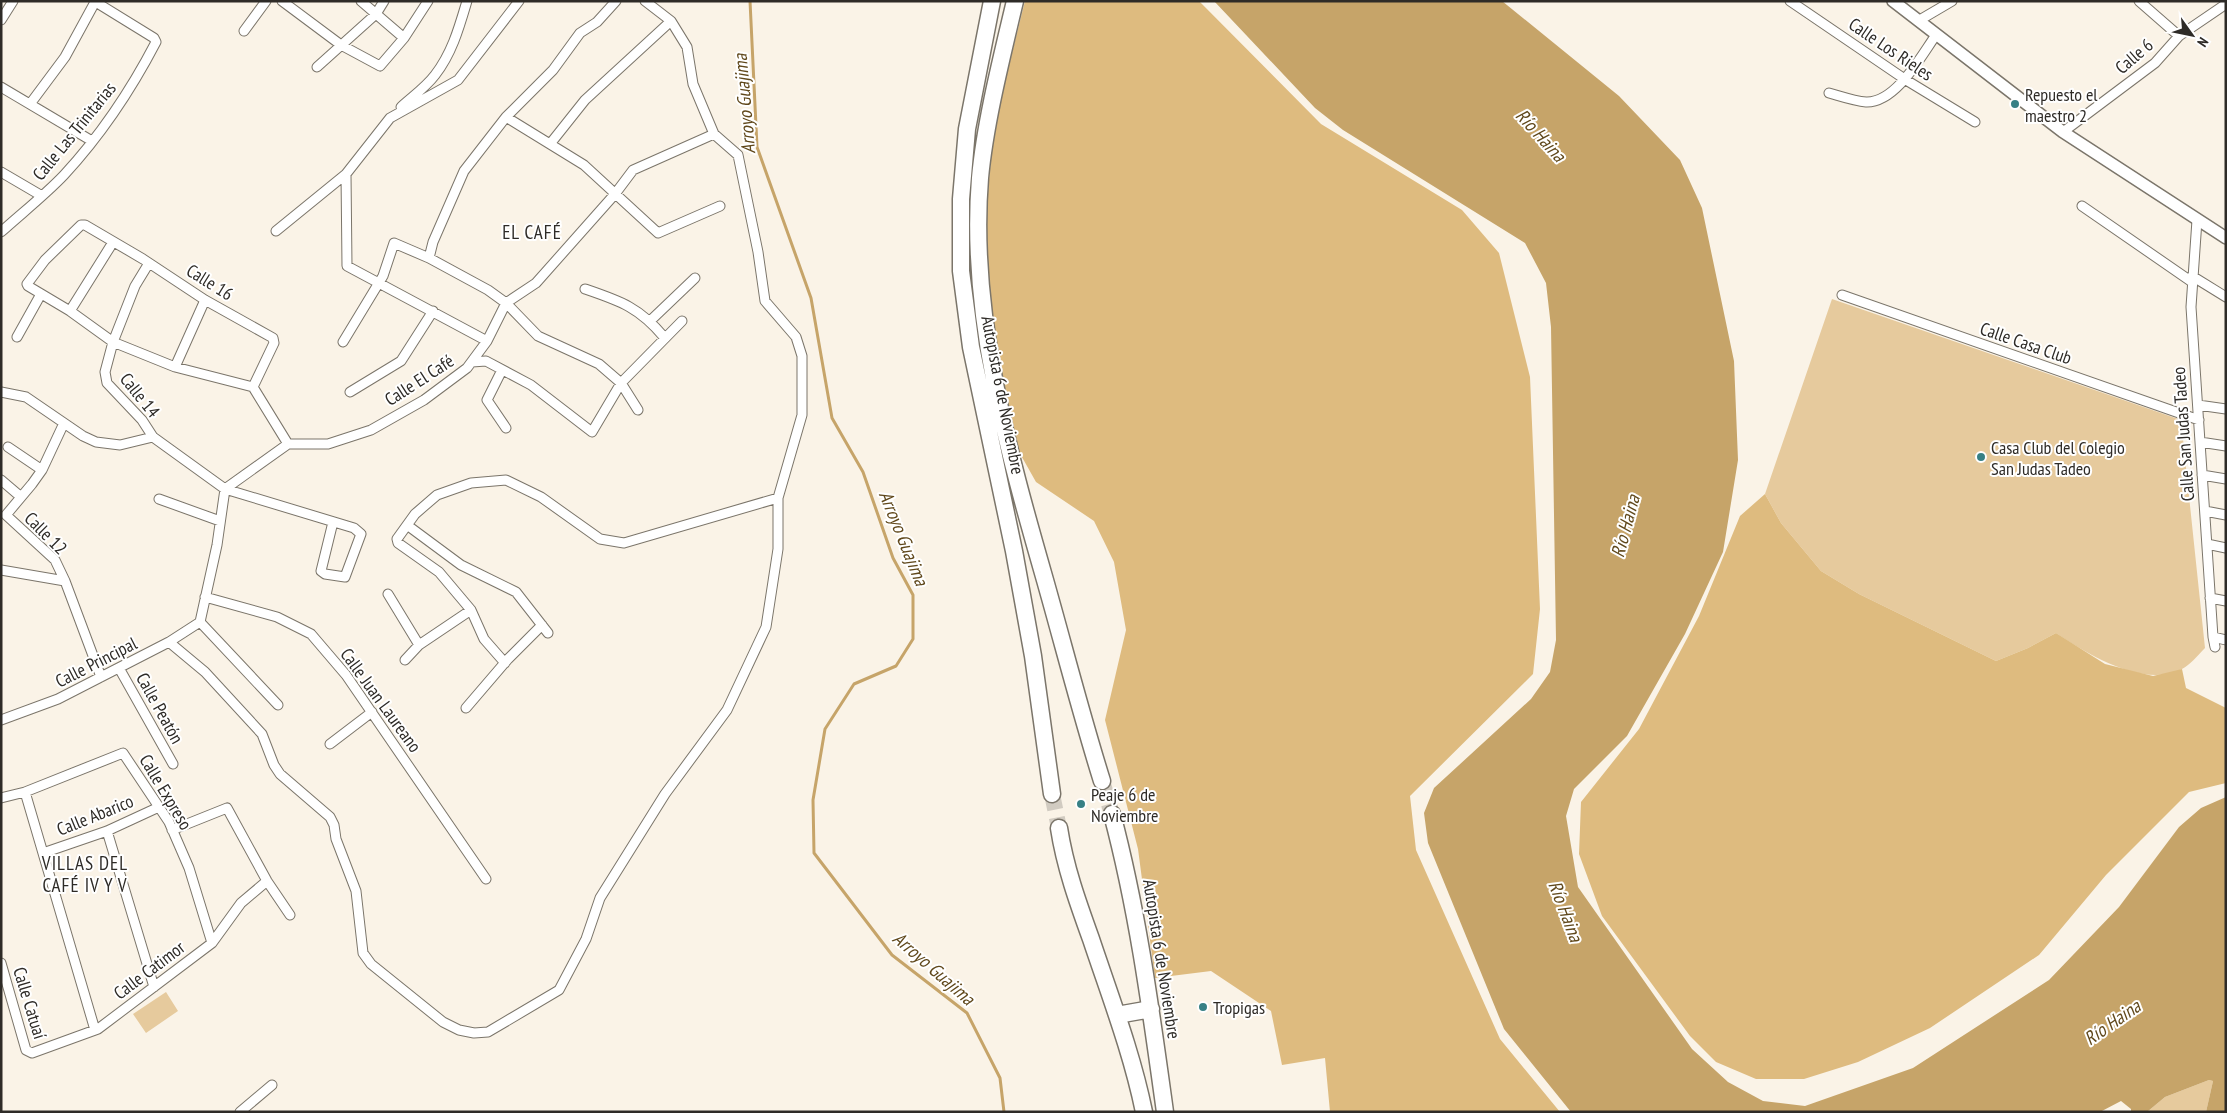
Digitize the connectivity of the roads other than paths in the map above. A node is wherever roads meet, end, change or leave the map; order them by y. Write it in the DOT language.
graph roads {
  1 [pos="13,1"];
  2 [pos="266,1"];
  3 [pos="282,1"];
  4 [pos="361,1"];
  5 [pos="384,1"];
  6 [pos="428,1"];
  7 [pos="466,1"];
  8 [pos="519,1"];
  9 [pos="616,1"];
  10 [pos="645,1"];
  11 [pos="992,1"];
  12 [pos="1015,1"];
  13 [pos="1790,1"];
  14 [pos="1893,1"];
  15 [pos="1952,1"];
  16 [pos="2139,1"];
  17 [pos="94,2"];
  18 [pos="2226,4"];
  19 [pos="376,14"];
  20 [pos="1,20"];
  21 [pos="671,21"];
  22 [pos="1918,21"];
  23 [pos="244,31"];
  24 [pos="1936,35"];
  25 [pos="2179,36"];
  26 [pos="404,38"];
  27 [pos="342,45"];
  28 [pos="317,67"];
  29 [pos="1906,80"];
  30 [pos="1,87"];
  31 [pos="1829,92"];
  32 [pos="30,104"];
  33 [pos="506,117"];
  34 [pos="390,118"];
  35 [pos="1975,122"];
  36 [pos="2063,132"];
  37 [pos="714,134"];
  38 [pos="92,141"];
  39 [pos="550,144"];
  40 [pos="1,172"];
  41 [pos="346,174"];
  42 [pos="615,194"];
  43 [pos="42,196"];
  44 [pos="720,206"];
  45 [pos="2082,206"];
  46 [pos="2197,220"];
  47 [pos="276,230"];
  48 [pos="1,232"];
  49 [pos="2226,238"];
  50 [pos="110,247"];
  51 [pos="429,258"];
  52 [pos="149,263"];
  53 [pos="695,278"];
  54 [pos="2192,279"];
  55 [pos="378,283"];
  56 [pos="585,289"];
  57 [pos="41,294"];
  58 [pos="1842,295"];
  59 [pos="2226,297"];
  60 [pos="205,300"];
  61 [pos="506,303"];
  62 [pos="70,311"];
  63 [pos="433,311"];
  64 [pos="650,321"];
  65 [pos="682,321"];
  66 [pos="17,337"];
  67 [pos="664,338"];
  68 [pos="113,342"];
  69 [pos="343,342"];
  70 [pos="487,342"];
  71 [pos="472,362"];
  72 [pos="174,367"];
  73 [pos="502,370"];
  74 [pos="621,383"];
  75 [pos="253,387"];
  76 [pos="1,392"];
  77 [pos="350,392"];
  78 [pos="2198,405"];
  79 [pos="2226,409"];
  80 [pos="638,410"];
  81 [pos="2199,420"];
  82 [pos="64,422"];
  83 [pos="506,428"];
  84 [pos="153,437"];
  85 [pos="2200,442"];
  86 [pos="288,444"];
  87 [pos="2226,446"];
  88 [pos="8,447"];
  89 [pos="42,470"];
  90 [pos="2202,475"];
  91 [pos="2226,479"];
  92 [pos="1,480"];
  93 [pos="225,488"];
  94 [pos="21,497"];
  95 [pos="778,498"];
  96 [pos="159,499"];
  97 [pos="2204,511"];
  98 [pos="2226,515"];
  99 [pos="220,521"];
  100 [pos="333,522"];
  101 [pos="407,525"];
  102 [pos="2207,544"];
  103 [pos="2226,548"];
  104 [pos="1,570"];
  105 [pos="65,581"];
  106 [pos="388,594"];
  107 [pos="205,597"];
  108 [pos="2210,598"];
  109 [pos="2226,601"];
  110 [pos="471,610"];
  111 [pos="200,622"];
  112 [pos="542,625"];
  113 [pos="548,633"];
  114 [pos="2213,637"];
  115 [pos="2226,640"];
  116 [pos="169,642"];
  117 [pos="419,646"];
  118 [pos="2215,647"];
  119 [pos="405,660"];
  120 [pos="505,663"];
  121 [pos="119,668"];
  122 [pos="101,677"];
  123 [pos="278,705"];
  124 [pos="466,708"];
  125 [pos="372,712"];
  126 [pos="1,720"];
  127 [pos="330,744"];
  128 [pos="173,764"];
  129 [pos="1102,781"];
  130 [pos="25,792"];
  131 [pos="1052,794"];
  132 [pos="1,798"];
  133 [pos="159,806"];
  134 [pos="1112,814"];
  135 [pos="1059,828"];
  136 [pos="172,830"];
  137 [pos="107,831"];
  138 [pos="42,853"];
  139 [pos="486,879"];
  140 [pos="267,881"];
  141 [pos="290,915"];
  142 [pos="212,943"];
  143 [pos="1,964"];
  144 [pos="154,987"];
  145 [pos="1151,1009"];
  146 [pos="1116,1014"];
  147 [pos="95,1030"];
  148 [pos="28,1052"];
  149 [pos="272,1085"];
  150 [pos="240,1112"];
  151 [pos="1144,1112"];
  152 [pos="1165,1112"];
  1 -- 20 [label="street"];
  2 -- 23 [label="street"];
  3 -- 27 [label="street"];
  4 -- 19 [label="street"];
  5 -- 19 [label="street"];
  6 -- 26 [label="street"];
  7 -- 34 [label="street"];
  8 -- 34 [label="street"];
  9 -- 33 [label="street"];
  10 -- 21 [label="street"];
  11 -- 131 [label="highway, Autopista 6 de Noviembre"];
  12 -- 129 [label="highway, Autopista 6 de Noviembre"];
  13 -- 29 [label="street, Calle Los Rieles"];
  14 -- 22 [label="street"];
  15 -- 22 [label="street"];
  16 -- 25 [label="street"];
  17 -- 32 [label="street"];
  17 -- 38 [label="street, Calle Las Trinitarias"];
  18 -- 25 [label="street, Calle 6"];
  19 -- 26 [label="street"];
  19 -- 27 [label="street"];
  21 -- 37 [label="street"];
  21 -- 39 [label="street"];
  22 -- 24 [label="street"];
  24 -- 29 [label="street"];
  24 -- 36 [label="street"];
  25 -- 36 [label="street, Calle 6"];
  26 -- 27 [label="street"];
  27 -- 28 [label="street"];
  29 -- 31 [label="street"];
  29 -- 35 [label="street, Calle Los Rieles"];
  30 -- 32 [label="street"];
  32 -- 38 [label="street"];
  33 -- 39 [label="street"];
  33 -- 51 [label="street"];
  34 -- 41 [label="street"];
  36 -- 46 [label="street"];
  37 -- 42 [label="street"];
  37 -- 95 [label="street"];
  38 -- 43 [label="street, Calle Las Trinitarias"];
  39 -- 42 [label="street"];
  40 -- 43 [label="street"];
  41 -- 47 [label="street"];
  41 -- 55 [label="street"];
  42 -- 44 [label="street"];
  42 -- 61 [label="street"];
  43 -- 48 [label="street, Calle Las Trinitarias"];
  45 -- 54 [label="street"];
  46 -- 49 [label="street"];
  46 -- 54 [label="street, Calle San Judas Tadeo"];
  50 -- 62 [label="street"];
  51 -- 55 [label="street"];
  51 -- 61 [label="street"];
  52 -- 57 [label="street, Calle 16"];
  52 -- 60 [label="street, Calle 16"];
  52 -- 68 [label="street, Calle 14"];
  53 -- 64 [label="street"];
  54 -- 59 [label="street"];
  54 -- 78 [label="street, Calle San Judas Tadeo"];
  55 -- 63 [label="street"];
  55 -- 69 [label="street"];
  56 -- 64 [label="street"];
  57 -- 62 [label="street"];
  57 -- 66 [label="street"];
  58 -- 81 [label="street, Calle Casa Club"];
  60 -- 72 [label="street"];
  60 -- 75 [label="street, Calle 16"];
  61 -- 70 [label="street, Calle El Café"];
  61 -- 74 [label="street"];
  62 -- 68 [label="street"];
  63 -- 70 [label="street"];
  63 -- 77 [label="street"];
  64 -- 67 [label="street"];
  65 -- 67 [label="street"];
  67 -- 74 [label="street"];
  68 -- 72 [label="street"];
  68 -- 84 [label="street, Calle 14"];
  70 -- 71 [label="street, Calle El Café"];
  71 -- 73 [label="street"];
  71 -- 86 [label="street, Calle El Café"];
  72 -- 75 [label="street"];
  73 -- 74 [label="street"];
  73 -- 83 [label="street"];
  74 -- 80 [label="street"];
  75 -- 86 [label="street"];
  76 -- 82 [label="street"];
  78 -- 79 [label="street"];
  78 -- 81 [label="street, Calle San Judas Tadeo"];
  81 -- 85 [label="street, Calle San Judas Tadeo"];
  82 -- 84 [label="street"];
  82 -- 89 [label="street, Calle 12"];
  84 -- 93 [label="street, Calle 14"];
  85 -- 87 [label="street"];
  85 -- 90 [label="street, Calle San Judas Tadeo"];
  86 -- 93 [label="street"];
  88 -- 89 [label="street"];
  89 -- 94 [label="street, Calle 12"];
  90 -- 91 [label="street"];
  90 -- 97 [label="street, Calle San Judas Tadeo"];
  92 -- 94 [label="street"];
  93 -- 99 [label="street"];
  93 -- 100 [label="street, Calle 14"];
  94 -- 105 [label="street, Calle 12"];
  95 -- 101 [label="street"];
  95 -- 116 [label="street"];
  96 -- 99 [label="street"];
  97 -- 98 [label="street"];
  97 -- 102 [label="street, Calle San Judas Tadeo"];
  99 -- 107 [label="street"];
  100 -- 100 [label="street, Calle 14"];
  101 -- 110 [label="street"];
  101 -- 112 [label="street"];
  102 -- 103 [label="street"];
  102 -- 108 [label="street, Calle San Judas Tadeo"];
  104 -- 105 [label="street"];
  105 -- 122 [label="street, Calle 12"];
  106 -- 117 [label="street"];
  107 -- 111 [label="street"];
  107 -- 125 [label="street, Calle Juan Laureano"];
  108 -- 109 [label="street"];
  108 -- 114 [label="street, Calle San Judas Tadeo"];
  110 -- 117 [label="street"];
  110 -- 120 [label="street"];
  111 -- 116 [label="street, Calle Principal"];
  111 -- 123 [label="street"];
  112 -- 113 [label="street"];
  112 -- 120 [label="street"];
  114 -- 115 [label="street"];
  114 -- 118 [label="street, Calle San Judas Tadeo"];
  116 -- 121 [label="street, Calle Principal"];
  117 -- 119 [label="street"];
  120 -- 124 [label="street"];
  121 -- 122 [label="street, Calle Principal"];
  121 -- 128 [label="street, Calle Peatón"];
  122 -- 126 [label="street, Calle Principal"];
  125 -- 127 [label="street"];
  125 -- 139 [label="street, Calle Juan Laureano"];
  130 -- 132 [label="street, Calle Expreso"];
  130 -- 133 [label="street, Calle Expreso"];
  130 -- 138 [label="street"];
  133 -- 136 [label="street, Calle Expreso"];
  133 -- 137 [label="street, Calle Abarico"];
  134 -- 145 [label="highway, Autopista 6 de Noviembre"];
  135 -- 146 [label="highway"];
  136 -- 140 [label="street"];
  136 -- 142 [label="street, Calle Expreso"];
  137 -- 138 [label="street, Calle Abarico"];
  137 -- 144 [label="street"];
  138 -- 147 [label="street"];
  140 -- 141 [label="street"];
  140 -- 142 [label="street, Calle Catimor"];
  142 -- 144 [label="street, Calle Catimor"];
  143 -- 148 [label="street, Calle Catuaí"];
  144 -- 147 [label="street, Calle Catimor"];
  145 -- 146 [label="highway"];
  145 -- 152 [label="highway, Autopista 6 de Noviembre"];
  146 -- 151 [label="highway"];
  147 -- 148 [label="street, Calle Catimor"];
  149 -- 150 [label="street"];
}
